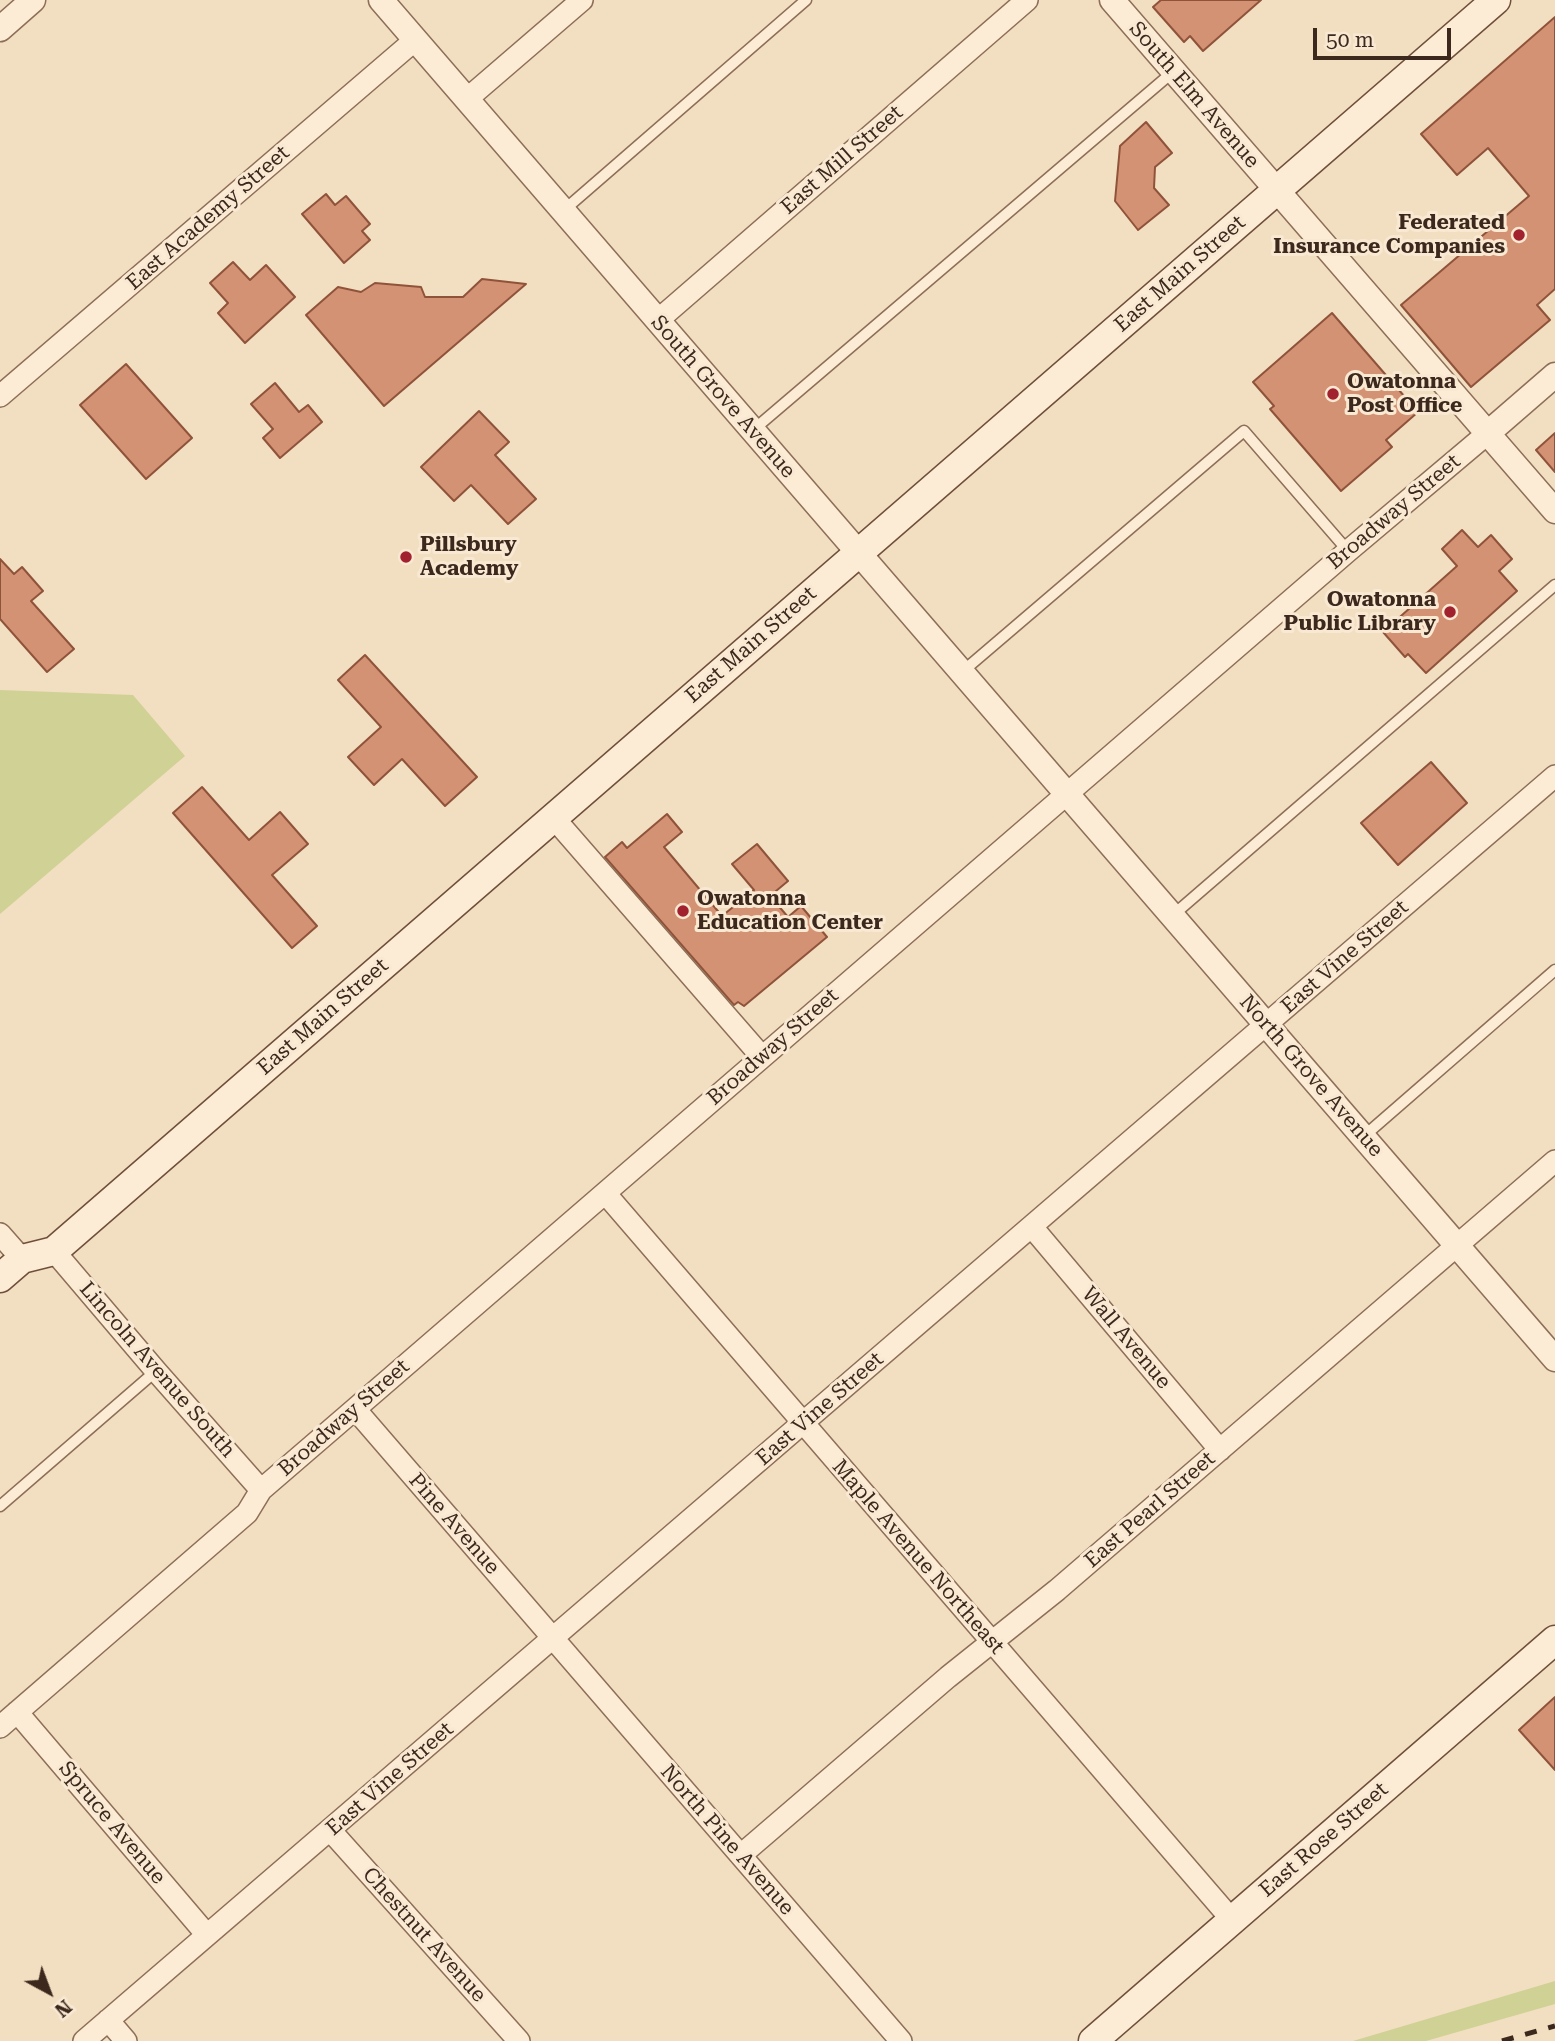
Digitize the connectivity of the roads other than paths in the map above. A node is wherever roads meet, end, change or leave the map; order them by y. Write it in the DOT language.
graph roads {
  1 [pos="33,0"];
  2 [pos="381,0"];
  3 [pos="582,0"];
  4 [pos="806,0"];
  5 [pos="1027,0"];
  6 [pos="1112,0"];
  7 [pos="1496,0"];
  8 [pos="0,29"];
  9 [pos="415,40"];
  10 [pos="1174,71"];
  11 [pos="467,99"];
  12 [pos="1276,190"];
  13 [pos="563,211"];
  14 [pos="657,321"];
  15 [pos="1555,375"];
  16 [pos="0,396"];
  17 [pos="752,431"];
  18 [pos="1488,433"];
  19 [pos="1555,511"];
  20 [pos="1348,551"];
  21 [pos="857,553"];
  22 [pos="1555,585"];
  23 [pos="961,673"];
  24 [pos="1555,776"];
  25 [pos="1066,794"];
  26 [pos="553,817"];
  27 [pos="1172,916"];
  28 [pos="1555,970"];
  29 [pos="1266,1025"];
  30 [pos="762,1057"];
  31 [pos="1363,1137"];
  32 [pos="1555,1161"];
  33 [pos="605,1193"];
  34 [pos="1032,1227"];
  35 [pos="0,1234"];
  36 [pos="1457,1246"];
  37 [pos="54,1251"];
  38 [pos="22,1259"];
  39 [pos="0,1278"];
  40 [pos="1554,1357"];
  41 [pos="156,1371"];
  42 [pos="355,1409"];
  43 [pos="803,1423"];
  44 [pos="1220,1450"];
  45 [pos="261,1490"];
  46 [pos="0,1506"];
  47 [pos="553,1639"];
  48 [pos="1555,1640"];
  49 [pos="993,1643"];
  50 [pos="17,1712"];
  51 [pos="0,1727"];
  52 [pos="330,1830"];
  53 [pos="741,1855"];
  54 [pos="1232,1920"];
  55 [pos="208,1935"];
  56 [pos="108,2020"];
  57 [pos="84,2041"];
  58 [pos="126,2041"];
  59 [pos="519,2041"];
  60 [pos="901,2041"];
  61 [pos="1093,2041"];
  1 -- 8 [label="street"];
  2 -- 9 [label="street, South Grove Avenue"];
  3 -- 11 [label="street"];
  4 -- 13 [label="lane"];
  5 -- 14 [label="street, East Mill Street"];
  6 -- 10 [label="street, South Elm Avenue"];
  7 -- 12 [label="main road, East Main Street"];
  9 -- 11 [label="street, South Grove Avenue"];
  9 -- 16 [label="street, East Academy Street"];
  10 -- 12 [label="street, South Elm Avenue"];
  10 -- 17 [label="lane"];
  11 -- 13 [label="street, South Grove Avenue"];
  12 -- 18 [label="street, South Elm Avenue"];
  12 -- 21 [label="main road, East Main Street"];
  13 -- 14 [label="street, South Grove Avenue"];
  14 -- 17 [label="street, South Grove Avenue"];
  15 -- 18 [label="street, Broadway Street"];
  17 -- 21 [label="street, South Grove Avenue"];
  18 -- 19 [label="street, South Elm Avenue"];
  18 -- 20 [label="street, Broadway Street"];
  20 -- 23 [label="lane"];
  20 -- 25 [label="street, Broadway Street"];
  21 -- 23 [label="street, South Grove Avenue"];
  21 -- 26 [label="main road, East Main Street"];
  22 -- 27 [label="lane"];
  23 -- 25 [label="street, South Grove Avenue"];
  24 -- 29 [label="street, East Vine Street"];
  25 -- 27 [label="street, North Grove Avenue"];
  25 -- 30 [label="street, Broadway Street"];
  26 -- 30 [label="street"];
  26 -- 37 [label="main road, East Main Street"];
  27 -- 29 [label="street, North Grove Avenue"];
  28 -- 31 [label="lane"];
  29 -- 31 [label="street, North Grove Avenue"];
  29 -- 34 [label="street, East Vine Street"];
  30 -- 33 [label="street, Broadway Street"];
  31 -- 36 [label="street, North Grove Avenue"];
  32 -- 36 [label="street, East Pearl Street"];
  33 -- 42 [label="street, Broadway Street"];
  33 -- 43 [label="street, Maple Avenue Northeast"];
  34 -- 43 [label="street, East Vine Street"];
  34 -- 44 [label="street, Wall Avenue"];
  35 -- 38 [label="street"];
  36 -- 40 [label="street, North Grove Avenue"];
  36 -- 44 [label="street, East Pearl Street"];
  37 -- 38 [label="main road, East Main Street"];
  37 -- 41 [label="street, Lincoln Avenue South"];
  38 -- 39 [label="main road, East Main Street"];
  41 -- 45 [label="street, Lincoln Avenue South"];
  41 -- 46 [label="lane"];
  42 -- 45 [label="street, Broadway Street"];
  42 -- 47 [label="street, Pine Avenue"];
  43 -- 47 [label="street, East Vine Street"];
  43 -- 49 [label="street, Maple Avenue Northeast"];
  44 -- 49 [label="street, East Pearl Street"];
  45 -- 50 [label="street, Broadway Street"];
  47 -- 52 [label="street, East Vine Street"];
  47 -- 53 [label="street, North Pine Avenue"];
  48 -- 54 [label="main road, East Rose Street"];
  49 -- 53 [label="street, East Pearl Street"];
  49 -- 54 [label="street, Maple Avenue Northeast"];
  50 -- 51 [label="street, Broadway Street"];
  50 -- 55 [label="street, Spruce Avenue"];
  52 -- 55 [label="street, East Vine Street"];
  52 -- 59 [label="street, Chestnut Avenue"];
  53 -- 60 [label="street, North Pine Avenue"];
  54 -- 61 [label="main road, East Rose Street"];
  55 -- 56 [label="street, East Vine Street"];
  56 -- 57 [label="street, East Vine Street"];
  56 -- 58 [label="street"];
}
